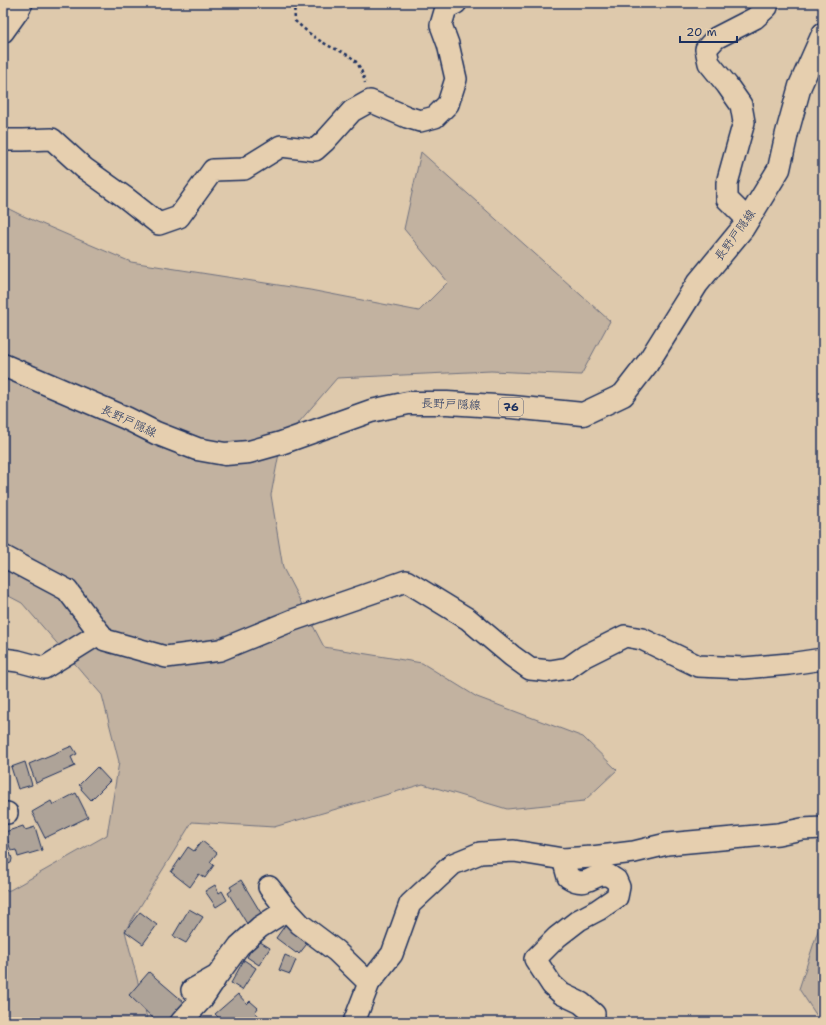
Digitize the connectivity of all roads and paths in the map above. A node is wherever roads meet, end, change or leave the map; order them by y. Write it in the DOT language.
graph roads {
  1 [pos="22,3"];
  2 [pos="294,3"];
  3 [pos="456,3"];
  4 [pos="764,3"];
  5 [pos="3,32"];
  6 [pos="823,34"];
  7 [pos="370,101"];
  8 [pos="3,140"];
  9 [pos="748,220"];
  10 [pos="3,365"];
  11 [pos="3,556"];
  12 [pos="100,633"];
  13 [pos="3,659"];
  14 [pos="823,659"];
  15 [pos="823,828"];
  16 [pos="563,859"];
  17 [pos="269,887"];
  18 [pos="287,910"];
  19 [pos="217,976"];
  20 [pos="369,983"];
  21 [pos="192,990"];
  22 [pos="181,1022"];
  23 [pos="354,1022"];
  24 [pos="593,1022"];
  1 -- 5 [label="street"];
  2 -- 7 [label="path"];
  3 -- 7 [label="street"];
  4 -- 9 [label="street"];
  6 -- 9 [label="main road, 長野戸隠線 / 76"];
  7 -- 8 [label="street"];
  9 -- 10 [label="main road, 長野戸隠線 / 76"];
  11 -- 12 [label="street"];
  12 -- 13 [label="street"];
  12 -- 14 [label="street"];
  15 -- 16 [label="street"];
  16 -- 20 [label="street"];
  16 -- 24 [label="street"];
  17 -- 18 [label="street"];
  18 -- 19 [label="street"];
  18 -- 20 [label="street"];
  19 -- 21 [label="street"];
  19 -- 22 [label="street"];
  20 -- 23 [label="street"];
}
